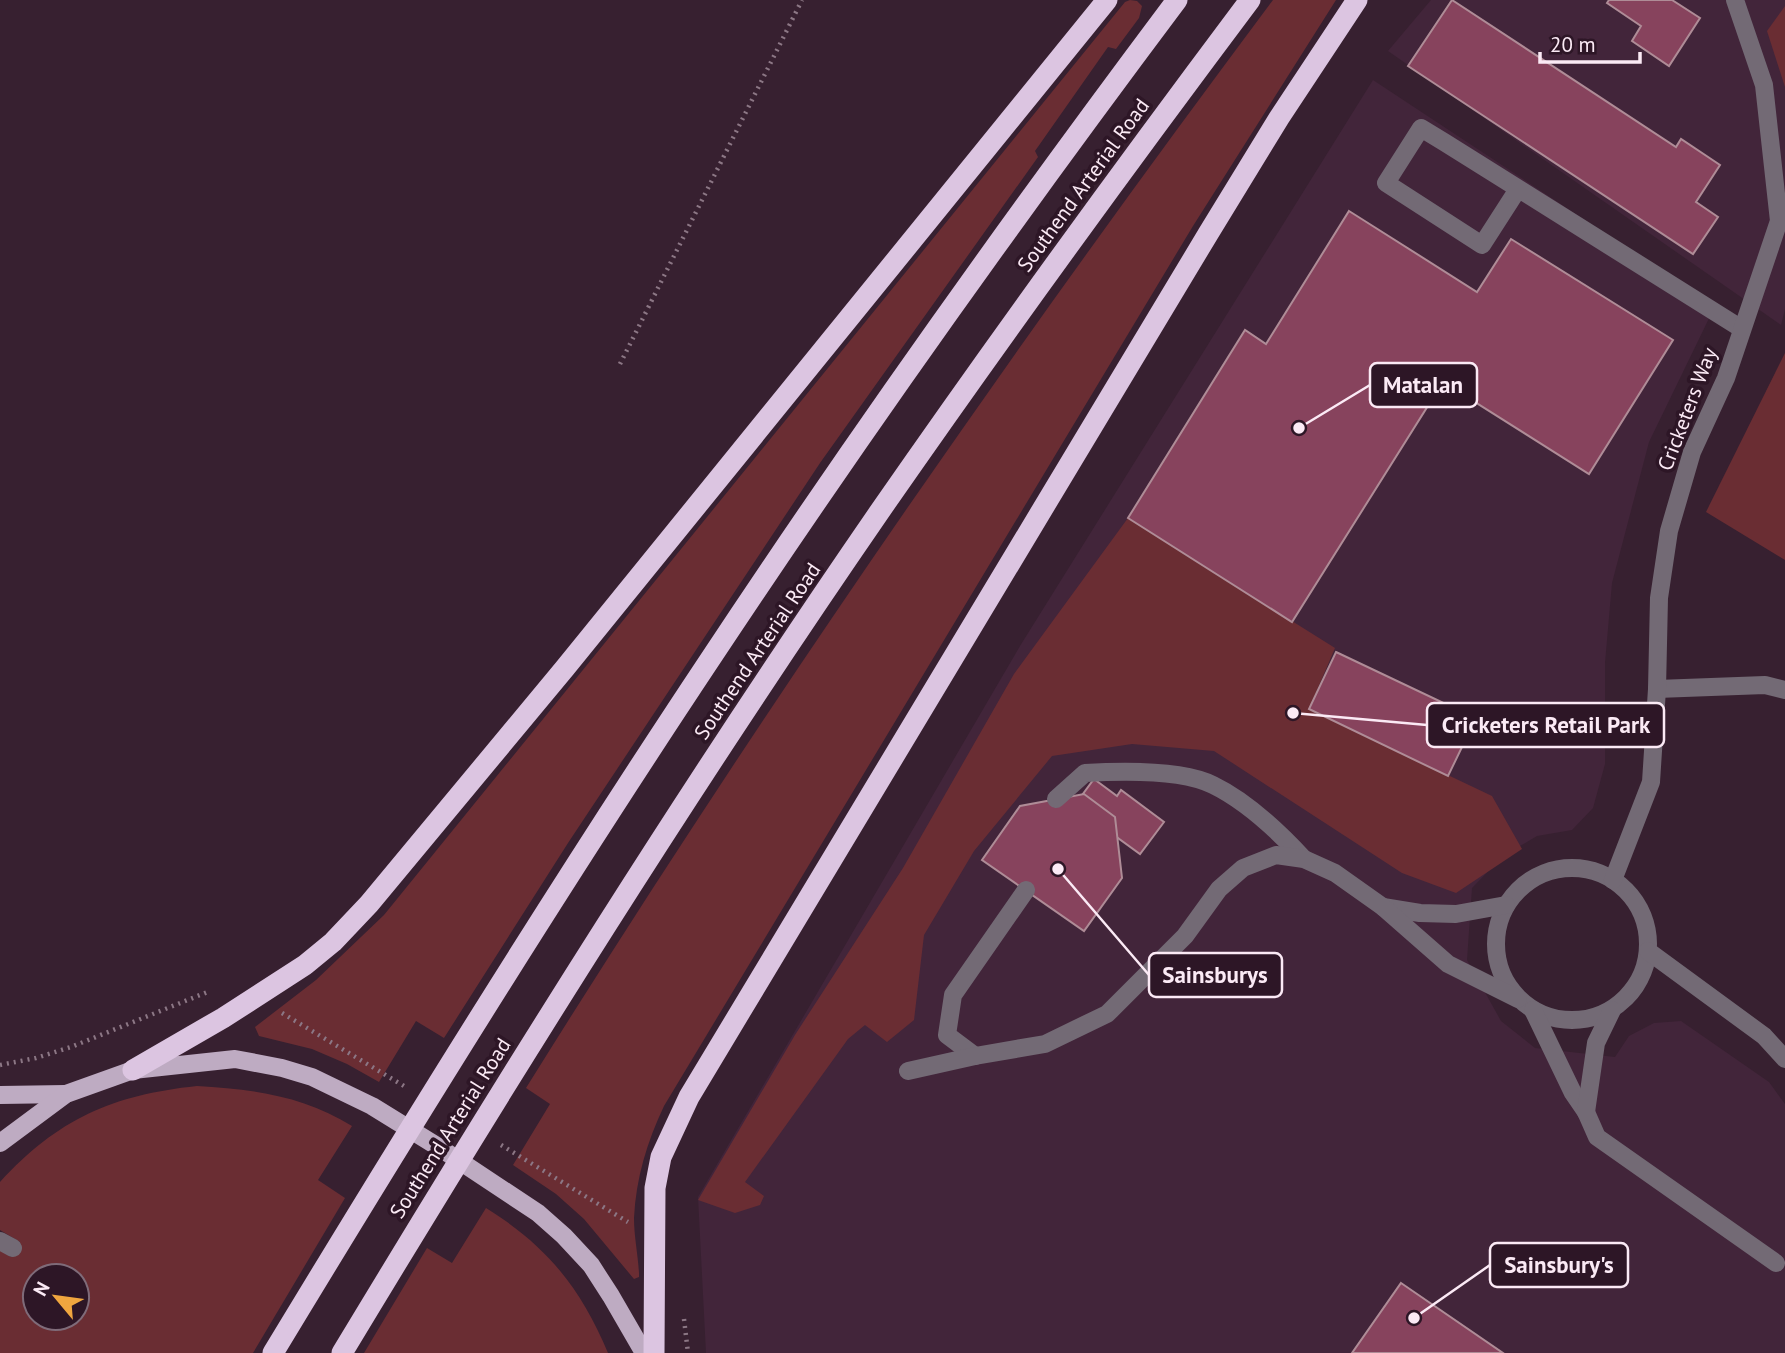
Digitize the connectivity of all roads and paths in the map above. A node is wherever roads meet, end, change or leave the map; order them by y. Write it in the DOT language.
graph roads {
  1 [pos="802,0"];
  2 [pos="1107,0"];
  3 [pos="1177,0"];
  4 [pos="1250,0"];
  5 [pos="1357,0"];
  6 [pos="1735,0"];
  7 [pos="1518,189"];
  8 [pos="1782,222"];
  9 [pos="1742,329"];
  10 [pos="620,364"];
  11 [pos="1657,689"];
  12 [pos="1785,690"];
  13 [pos="1056,799"];
  14 [pos="1304,859"];
  15 [pos="1614,880"];
  16 [pos="1026,890"];
  17 [pos="1506,905"];
  18 [pos="1382,907"];
  19 [pos="1648,951"];
  20 [pos="218,988"];
  21 [pos="1518,999"];
  22 [pos="1533,1010"];
  23 [pos="1612,1010"];
  24 [pos="975,1056"];
  25 [pos="1785,1059"];
  26 [pos="0,1065"];
  27 [pos="133,1070"];
  28 [pos="908,1071"];
  29 [pos="66,1094"];
  30 [pos="0,1095"];
  31 [pos="1586,1112"];
  32 [pos="0,1143"];
  33 [pos="1776,1263"];
  34 [pos="273,1353"];
  35 [pos="342,1353"];
  36 [pos="644,1353"];
  37 [pos="654,1353"];
  1 -- 10 [label="path"];
  2 -- 27 [label="highway"];
  3 -- 34 [label="highway, Southend Arterial Road"];
  4 -- 35 [label="highway, Southend Arterial Road"];
  5 -- 37 [label="highway"];
  6 -- 8 [label="street, Cricketers Way"];
  7 -- 7 [label="street"];
  7 -- 9 [label="street"];
  8 -- 9 [label="street, Cricketers Way"];
  9 -- 11 [label="street, Cricketers Way"];
  11 -- 12 [label="street"];
  11 -- 15 [label="street, Cricketers Way"];
  13 -- 14 [label="street"];
  14 -- 18 [label="street"];
  14 -- 24 [label="street"];
  15 -- 17 [label="street"];
  15 -- 19 [label="street"];
  16 -- 24 [label="street"];
  17 -- 18 [label="street"];
  17 -- 21 [label="street"];
  18 -- 21 [label="street"];
  19 -- 23 [label="street"];
  19 -- 25 [label="street"];
  20 -- 26 [label="path"];
  21 -- 22 [label="street"];
  22 -- 23 [label="street"];
  22 -- 31 [label="street"];
  23 -- 31 [label="street"];
  24 -- 28 [label="street"];
  27 -- 29 [label="main road"];
  27 -- 36 [label="main road"];
  29 -- 30 [label="main road"];
  29 -- 32 [label="main road"];
  31 -- 33 [label="street"];
}
